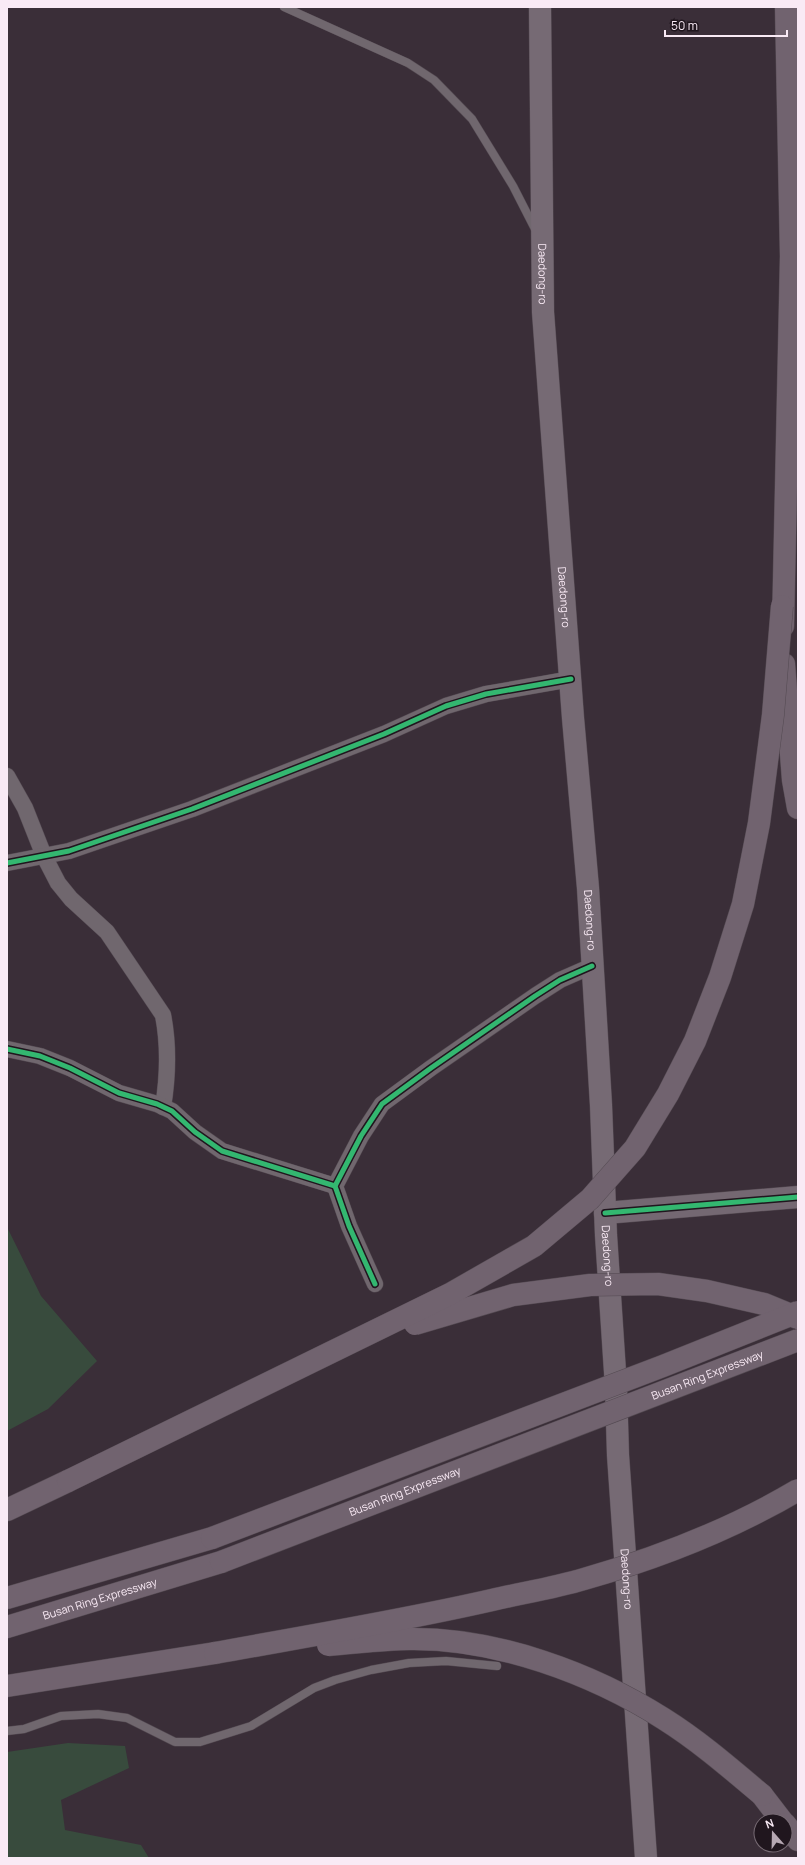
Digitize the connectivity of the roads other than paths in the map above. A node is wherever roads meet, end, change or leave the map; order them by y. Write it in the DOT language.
graph roads {
  1 [pos="284,7"];
  2 [pos="540,7"];
  3 [pos="786,7"];
  4 [pos="543,243"];
  5 [pos="782,606"];
  6 [pos="571,679"];
  7 [pos="7,776"];
  8 [pos="798,808"];
  9 [pos="44,856"];
  10 [pos="7,863"];
  11 [pos="592,966"];
  12 [pos="7,1050"];
  13 [pos="163,1107"];
  14 [pos="334,1186"];
  15 [pos="798,1197"];
  16 [pos="605,1213"];
  17 [pos="375,1284"];
  18 [pos="798,1312"];
  19 [pos="798,1318"];
  20 [pos="798,1340"];
  21 [pos="153,1441"];
  22 [pos="798,1490"];
  23 [pos="7,1510"];
  24 [pos="7,1598"];
  25 [pos="7,1627"];
  26 [pos="215,1653"];
  27 [pos="497,1666"];
  28 [pos="7,1686"];
  29 [pos="7,1730"];
  30 [pos="776,1813"];
  31 [pos="646,1858"];
  1 -- 4 [label="lane"];
  2 -- 4 [label="main road, Daedong-ro"];
  3 -- 5 [label="highway"];
  4 -- 6 [label="main road, Daedong-ro"];
  5 -- 8 [label="highway, bridge"];
  5 -- 21 [label="highway, bridge"];
  6 -- 9 [label="street"];
  6 -- 11 [label="main road, Daedong-ro"];
  7 -- 9 [label="street"];
  9 -- 10 [label="street"];
  9 -- 13 [label="street"];
  11 -- 14 [label="street"];
  11 -- 16 [label="main road, Daedong-ro"];
  12 -- 13 [label="street"];
  13 -- 14 [label="street"];
  14 -- 17 [label="street"];
  15 -- 16 [label="street"];
  16 -- 31 [label="main road, Daedong-ro"];
  18 -- 24 [label="highway, bridge"];
  19 -- 21 [label="highway, bridge"];
  20 -- 25 [label="highway, Busan Ring Expressway, bridge"];
  21 -- 23 [label="highway, bridge"];
  22 -- 26 [label="highway, bridge"];
  26 -- 28 [label="highway"];
  26 -- 30 [label="highway, bridge"];
  27 -- 29 [label="lane"];
}
